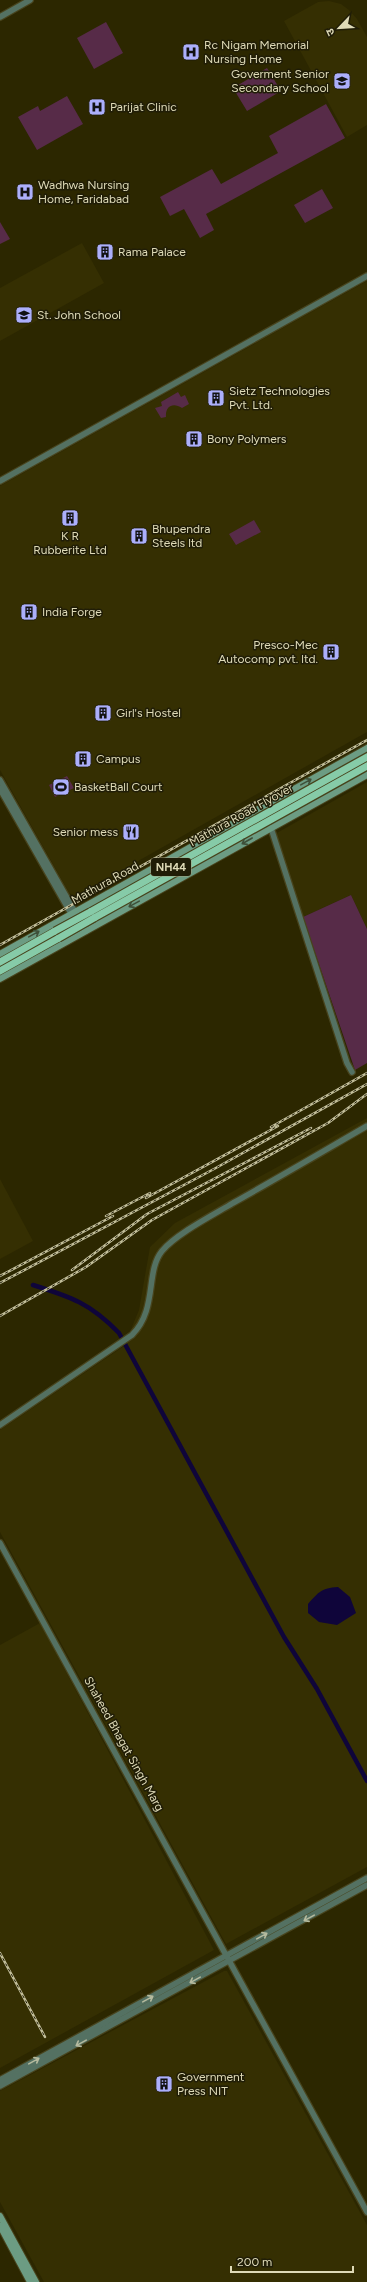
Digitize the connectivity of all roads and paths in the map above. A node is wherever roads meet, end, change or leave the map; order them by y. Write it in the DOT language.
graph roads {
  1 [pos="30,0"];
  2 [pos="0,16"];
  3 [pos="367,276"];
  4 [pos="0,481"];
  5 [pos="367,748"];
  6 [pos="367,757"];
  7 [pos="367,766"];
  8 [pos="367,774"];
  9 [pos="0,780"];
  10 [pos="0,789"];
  11 [pos="271,828"];
  12 [pos="74,913"];
  13 [pos="84,932"];
  14 [pos="0,954"];
  15 [pos="0,962"];
  16 [pos="0,971"];
  17 [pos="0,980"];
  18 [pos="352,1072"];
  19 [pos="367,1126"];
  20 [pos="0,1425"];
  21 [pos="0,1543"];
  22 [pos="367,1878"];
  23 [pos="367,1885"];
  24 [pos="228,1959"];
  25 [pos="0,2080"];
  26 [pos="0,2086"];
  27 [pos="367,2212"];
  28 [pos="0,2216"];
  29 [pos="0,2226"];
  30 [pos="30,2282"];
  31 [pos="36,2282"];
  1 -- 2 [label="street"];
  3 -- 4 [label="street"];
  12 -- 5 [label="main road, Mathura Road, one-way"];
  6 -- 15 [label="highway, Mathura Road Flyover / NH44, bridge"];
  7 -- 16 [label="highway, Mathura Road Flyover / NH44, bridge"];
  8 -- 11 [label="main road"];
  9 -- 12 [label="street"];
  10 -- 12 [label="street"];
  11 -- 13 [label="main road, one-way"];
  11 -- 18 [label="street"];
  12 -- 13 [label="street"];
  14 -- 12 [label="main road, Mathura Road, one-way"];
  13 -- 17 [label="main road"];
  19 -- 20 [label="street"];
  21 -- 24 [label="street, Shaheed Bhagat Singh Marg"];
  24 -- 22 [label="street, one-way"];
  23 -- 24 [label="street, one-way"];
  25 -- 24 [label="street, one-way"];
  24 -- 26 [label="street, one-way"];
  24 -- 27 [label="street, Shaheed Bhagat Singh Marg"];
  28 -- 31 [label="main road"];
  29 -- 30 [label="main road"];
}
